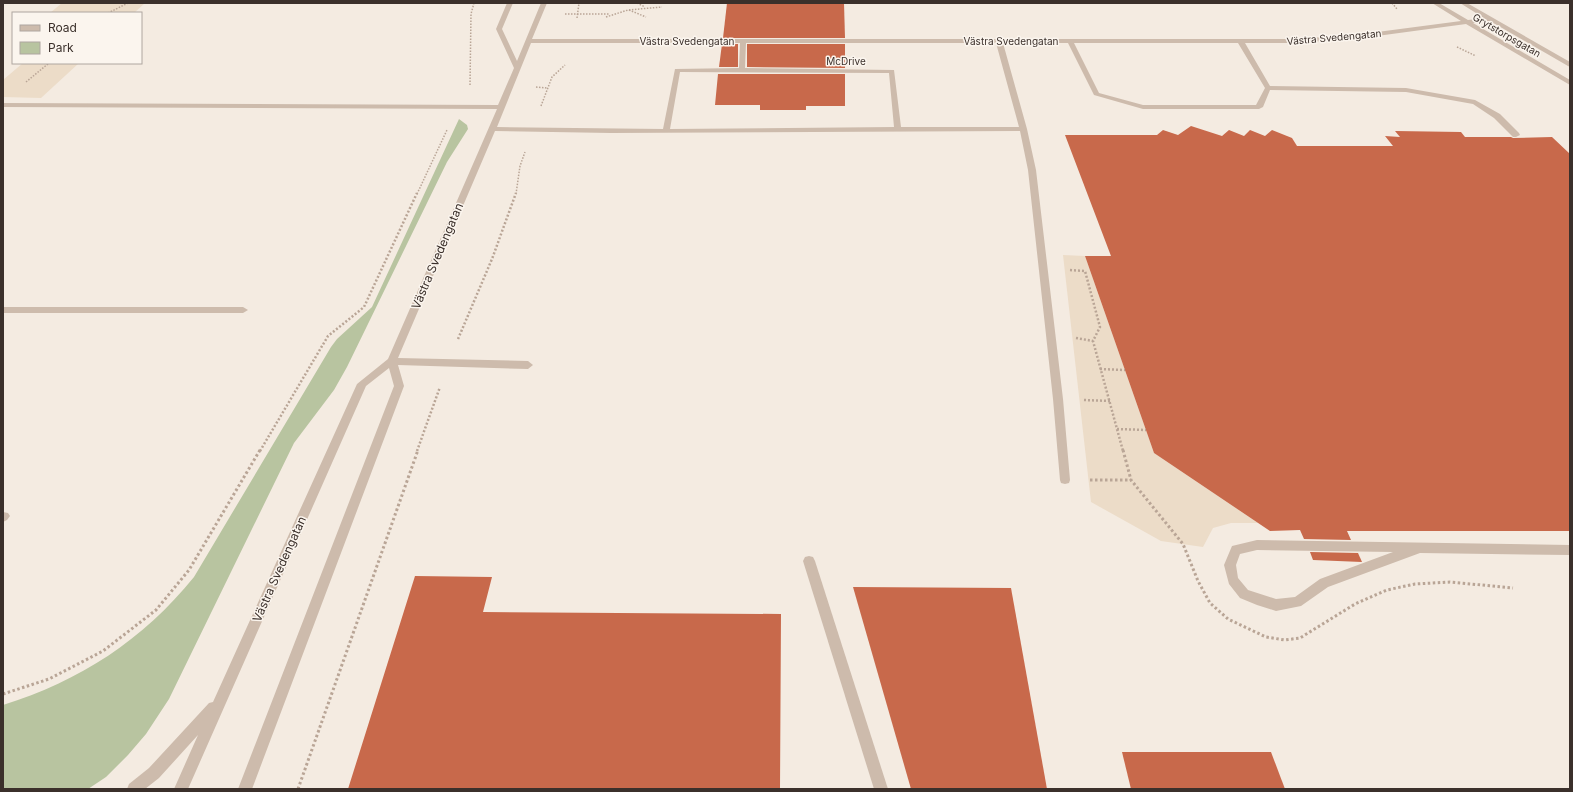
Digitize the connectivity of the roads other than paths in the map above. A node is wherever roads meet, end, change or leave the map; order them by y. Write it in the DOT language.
graph roads {
  1 [pos="510,3"];
  2 [pos="544,3"];
  3 [pos="1434,3"];
  4 [pos="1463,3"];
  5 [pos="1490,19"];
  6 [pos="1466,22"];
  7 [pos="529,41"];
  8 [pos="743,41"];
  9 [pos="999,41"];
  10 [pos="1070,41"];
  11 [pos="1241,42"];
  12 [pos="1570,65"];
  13 [pos="517,68"];
  14 [pos="742,70"];
  15 [pos="1570,83"];
  16 [pos="1268,88"];
  17 [pos="3,105"];
  18 [pos="501,107"];
  19 [pos="492,129"];
  20 [pos="898,129"];
  21 [pos="1023,129"];
  22 [pos="666,130"];
  23 [pos="1516,135"];
  24 [pos="3,310"];
  25 [pos="242,310"];
  26 [pos="392,361"];
  27 [pos="528,365"];
  28 [pos="1065,480"];
  29 [pos="1416,548"];
  30 [pos="1570,550"];
  31 [pos="809,561"];
  32 [pos="221,701"];
  33 [pos="134,789"];
  34 [pos="181,789"];
  35 [pos="244,789"];
  36 [pos="881,789"];
  1 -- 13 [label="street"];
  2 -- 7 [label="street, Västra Svedengatan"];
  3 -- 6 [label="street, Grytstorpsgatan"];
  4 -- 5 [label="street, Grytstorpsgatan"];
  5 -- 6 [label="street, Västra Svedengatan"];
  5 -- 12 [label="street, Grytstorpsgatan"];
  6 -- 11 [label="street, Västra Svedengatan"];
  6 -- 15 [label="street, Grytstorpsgatan"];
  7 -- 8 [label="street, Västra Svedengatan"];
  7 -- 13 [label="street, Västra Svedengatan"];
  8 -- 9 [label="street, Västra Svedengatan"];
  8 -- 14 [label="street"];
  9 -- 10 [label="street, Västra Svedengatan"];
  9 -- 21 [label="street"];
  10 -- 11 [label="street, Västra Svedengatan"];
  10 -- 16 [label="street"];
  11 -- 16 [label="street"];
  13 -- 18 [label="street, Västra Svedengatan"];
  14 -- 20 [label="street, McDrive"];
  14 -- 22 [label="street"];
  16 -- 23 [label="street"];
  17 -- 18 [label="street"];
  18 -- 19 [label="street, Västra Svedengatan"];
  19 -- 22 [label="street"];
  19 -- 26 [label="street, Västra Svedengatan"];
  20 -- 21 [label="street"];
  20 -- 22 [label="street"];
  21 -- 28 [label="street"];
  24 -- 25 [label="street"];
  26 -- 27 [label="street"];
  26 -- 32 [label="street, Västra Svedengatan"];
  26 -- 35 [label="street"];
  29 -- 29 [label="street"];
  29 -- 30 [label="street"];
  31 -- 36 [label="street"];
  32 -- 33 [label="street"];
  32 -- 34 [label="street, Västra Svedengatan"];
}
